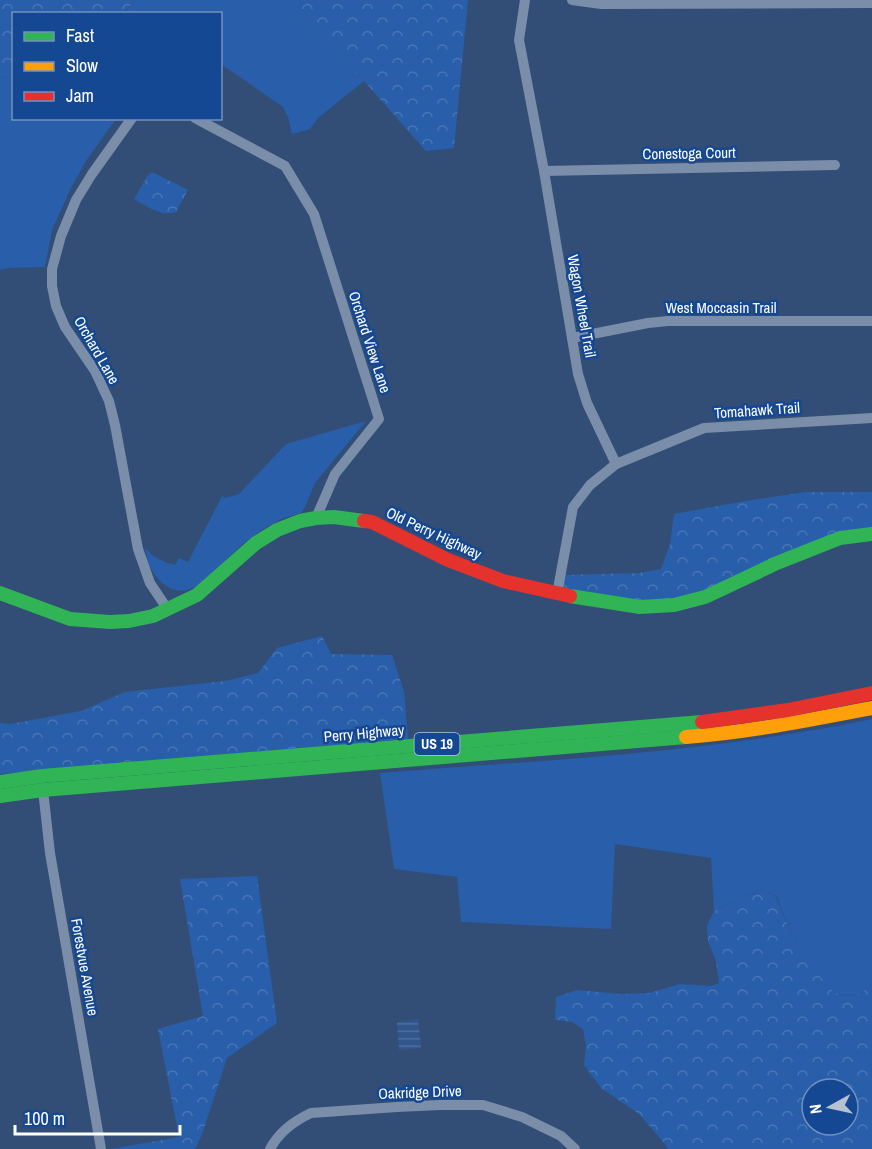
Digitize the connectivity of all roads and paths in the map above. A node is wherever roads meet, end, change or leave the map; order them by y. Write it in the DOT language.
graph roads {
  1 [pos="525,0"];
  2 [pos="572,0"];
  3 [pos="872,3"];
  4 [pos="131,120"];
  5 [pos="199,120"];
  6 [pos="835,165"];
  7 [pos="544,171"];
  8 [pos="872,321"];
  9 [pos="572,338"];
  10 [pos="872,418"];
  11 [pos="616,464"];
  12 [pos="316,518"];
  13 [pos="872,534"];
  14 [pos="0,592"];
  15 [pos="557,594"];
  16 [pos="168,610"];
  17 [pos="872,693"];
  18 [pos="872,708"];
  19 [pos="0,782"];
  20 [pos="43,790"];
  21 [pos="0,796"];
  22 [pos="101,1149"];
  23 [pos="270,1149"];
  24 [pos="575,1149"];
  1 -- 7 [label="street, Wagon Wheel Trail"];
  2 -- 3 [label="street"];
  4 -- 16 [label="street, Orchard Lane"];
  5 -- 12 [label="street, Orchard View Lane"];
  6 -- 7 [label="street, Conestoga Court"];
  7 -- 9 [label="street, Wagon Wheel Trail"];
  8 -- 9 [label="street, West Moccasin Trail"];
  9 -- 11 [label="street, Wagon Wheel Trail"];
  10 -- 11 [label="street, Tomahawk Trail"];
  11 -- 15 [label="street"];
  12 -- 15 [label="main road, Old Perry Highway"];
  12 -- 16 [label="main road, Old Perry Highway"];
  13 -- 15 [label="main road, Old Perry Highway"];
  14 -- 16 [label="main road, Old Perry Highway"];
  17 -- 19 [label="main road, Perry Highway / US 19"];
  18 -- 20 [label="main road, Perry Highway / US 19"];
  20 -- 21 [label="main road, Perry Highway / US 19"];
  20 -- 22 [label="street, Forestvue Avenue"];
  23 -- 24 [label="street, Oakridge Drive"];
}
